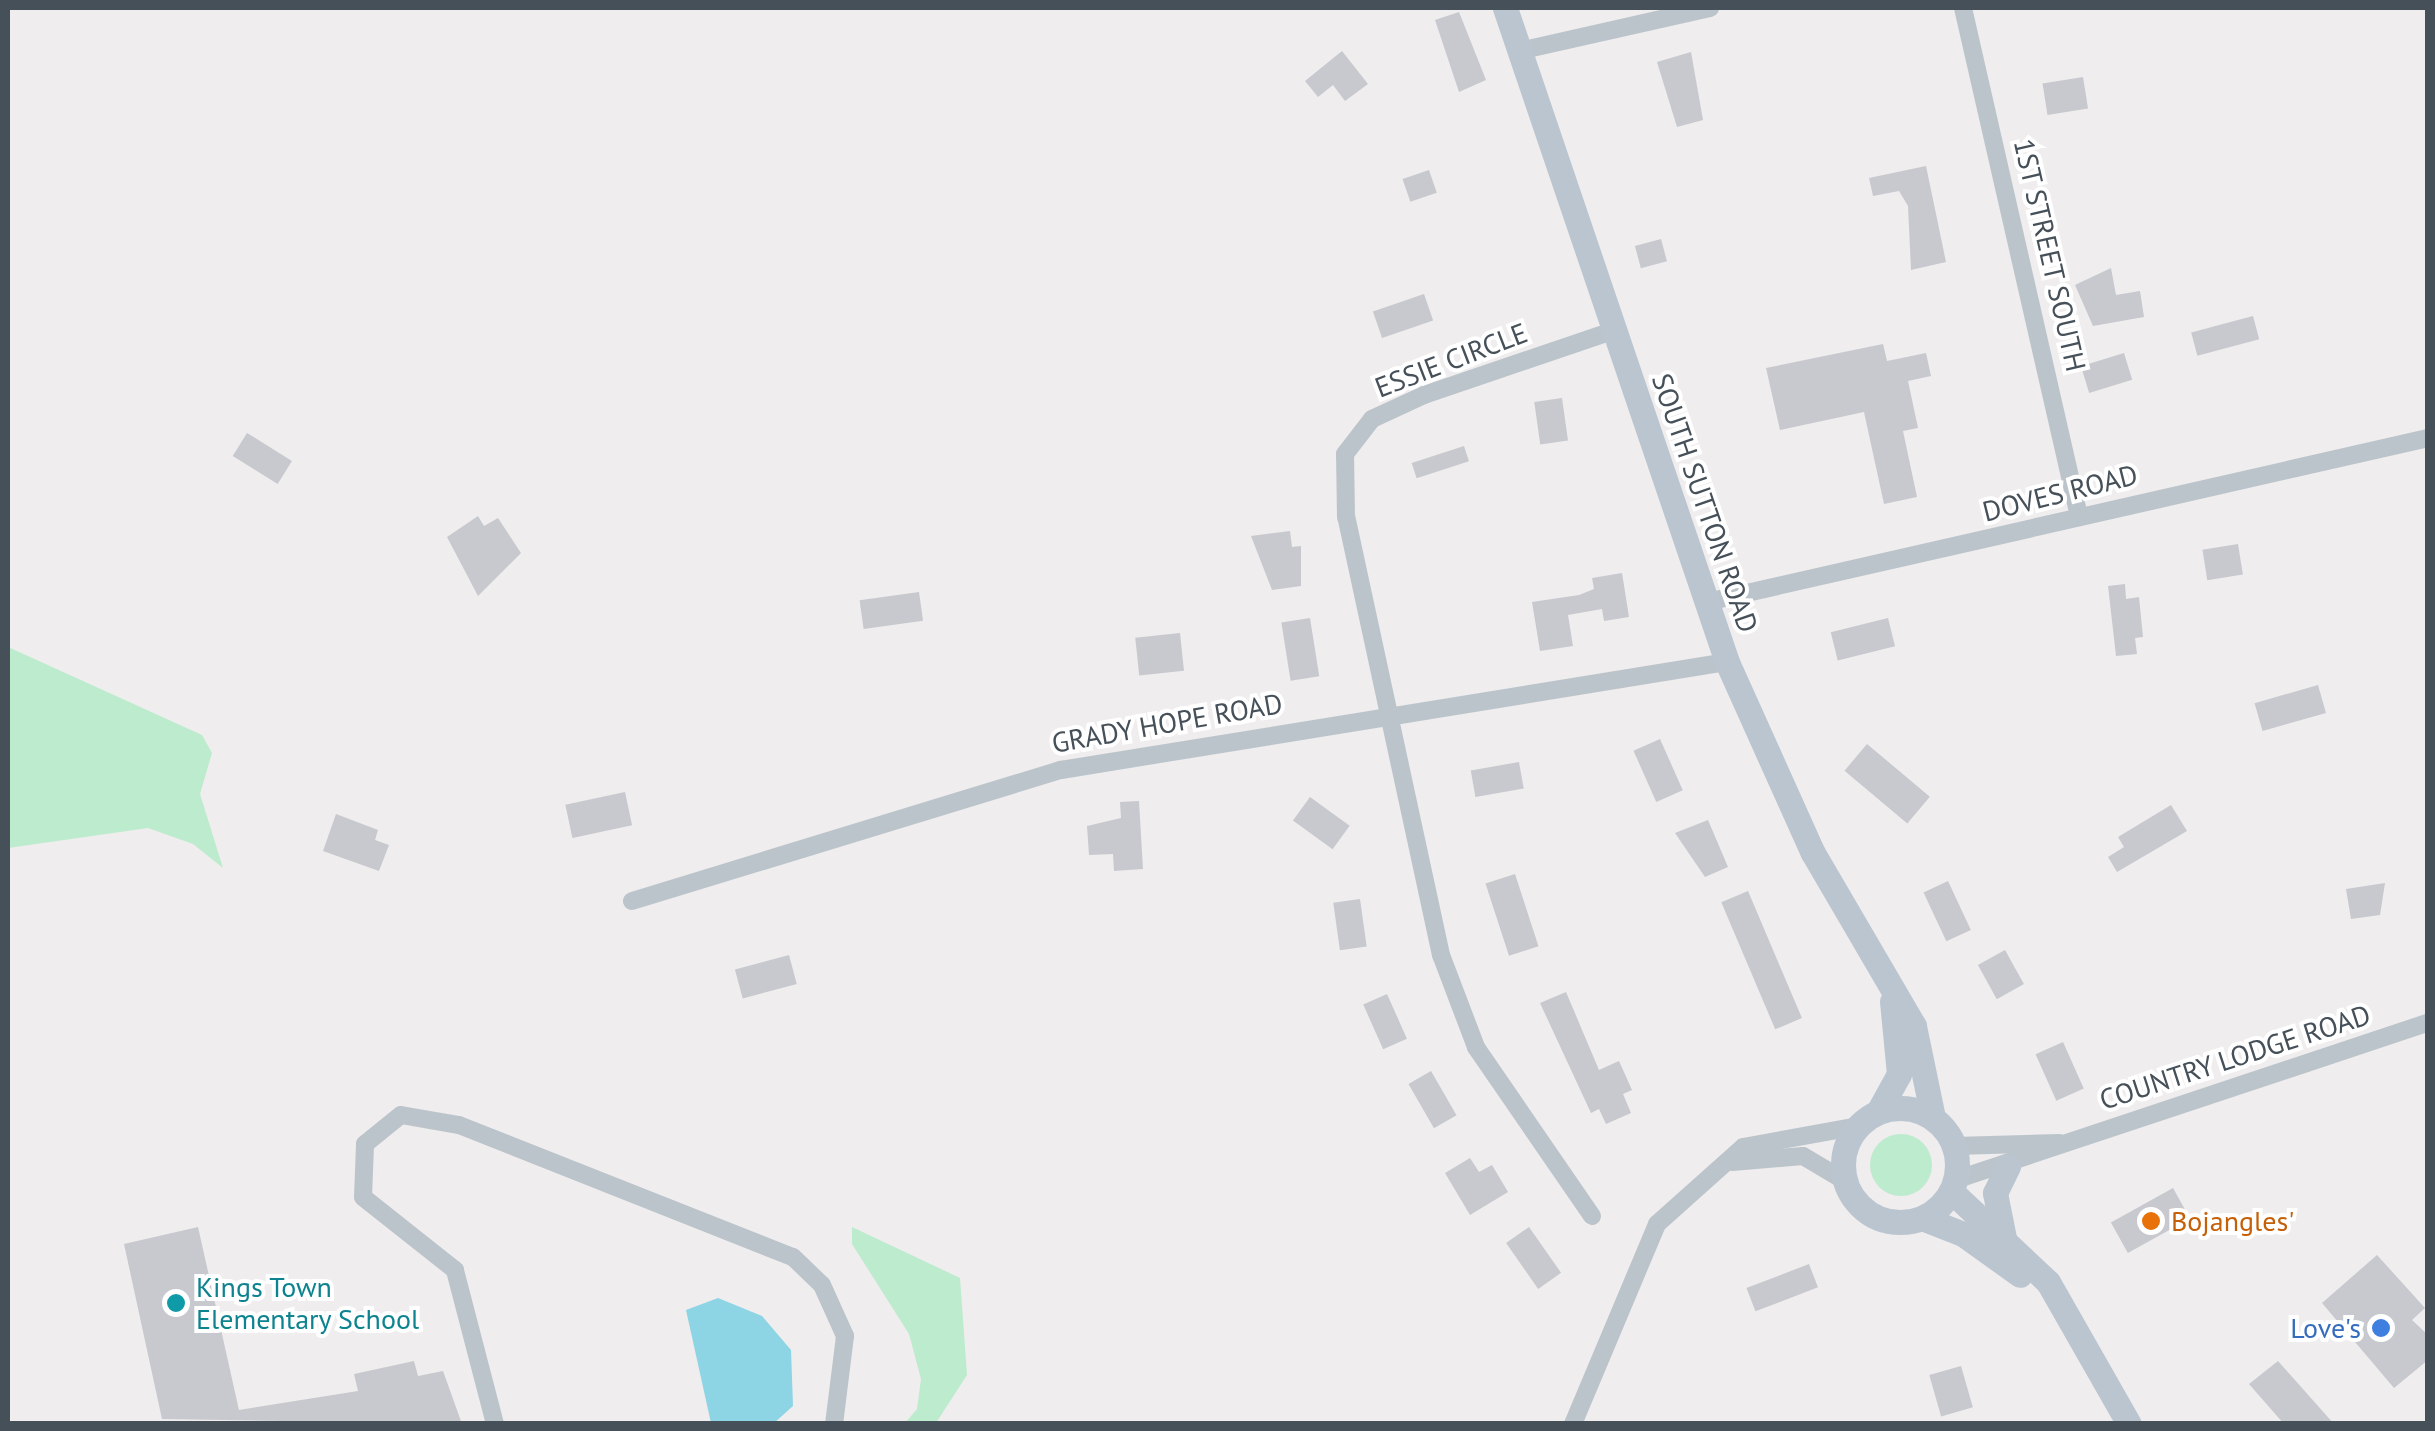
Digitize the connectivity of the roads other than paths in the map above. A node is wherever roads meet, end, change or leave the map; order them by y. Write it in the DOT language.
graph roads {
  1 [pos="1504,8"];
  2 [pos="1710,8"];
  3 [pos="1963,8"];
  4 [pos="1519,50"];
  5 [pos="1615,330"];
  6 [pos="2428,438"];
  7 [pos="2079,516"];
  8 [pos="1707,602"];
  9 [pos="1727,662"];
  10 [pos="1396,714"];
  11 [pos="632,900"];
  12 [pos="1892,1001"];
  13 [pos="2428,1023"];
  14 [pos="1933,1118"];
  15 [pos="1868,1120"];
  16 [pos="2059,1143"];
  17 [pos="1954,1146"];
  18 [pos="1732,1162"];
  19 [pos="2008,1166"];
  20 [pos="1845,1180"];
  21 [pos="1953,1186"];
  22 [pos="1592,1216"];
  23 [pos="1922,1218"];
  24 [pos="2004,1238"];
  25 [pos="2052,1297"];
  26 [pos="494,1424"];
  27 [pos="834,1424"];
  28 [pos="1573,1424"];
  29 [pos="2129,1424"];
  1 -- 4 [label="main road, SOUTH SUTTON ROAD"];
  2 -- 4 [label="street"];
  3 -- 7 [label="street, 1ST STREET SOUTH"];
  4 -- 5 [label="main road, SOUTH SUTTON ROAD"];
  5 -- 8 [label="main road, SOUTH SUTTON ROAD"];
  5 -- 10 [label="street, ESSIE CIRCLE"];
  6 -- 7 [label="street, DOVES ROAD"];
  7 -- 8 [label="street, DOVES ROAD"];
  8 -- 9 [label="main road, SOUTH SUTTON ROAD"];
  9 -- 10 [label="street, GRADY HOPE ROAD"];
  9 -- 12 [label="main road, SOUTH SUTTON ROAD"];
  10 -- 11 [label="street, GRADY HOPE ROAD"];
  10 -- 22 [label="street, ESSIE CIRCLE"];
  12 -- 14 [label="main road, SOUTH SUTTON ROAD"];
  12 -- 15 [label="main road, SOUTH SUTTON ROAD"];
  13 -- 16 [label="street, COUNTRY LODGE ROAD"];
  14 -- 15 [label="main road"];
  14 -- 17 [label="main road"];
  15 -- 18 [label="street"];
  15 -- 20 [label="main road"];
  16 -- 17 [label="street, COUNTRY LODGE ROAD"];
  16 -- 19 [label="street, COUNTRY LODGE ROAD"];
  17 -- 21 [label="main road"];
  18 -- 20 [label="street"];
  18 -- 28 [label="street"];
  19 -- 21 [label="street, COUNTRY LODGE ROAD"];
  19 -- 24 [label="main road"];
  20 -- 23 [label="main road"];
  21 -- 23 [label="main road"];
  21 -- 24 [label="main road"];
  23 -- 25 [label="main road"];
  24 -- 25 [label="main road"];
  25 -- 29 [label="main road"];
  26 -- 27 [label="street"];
}
